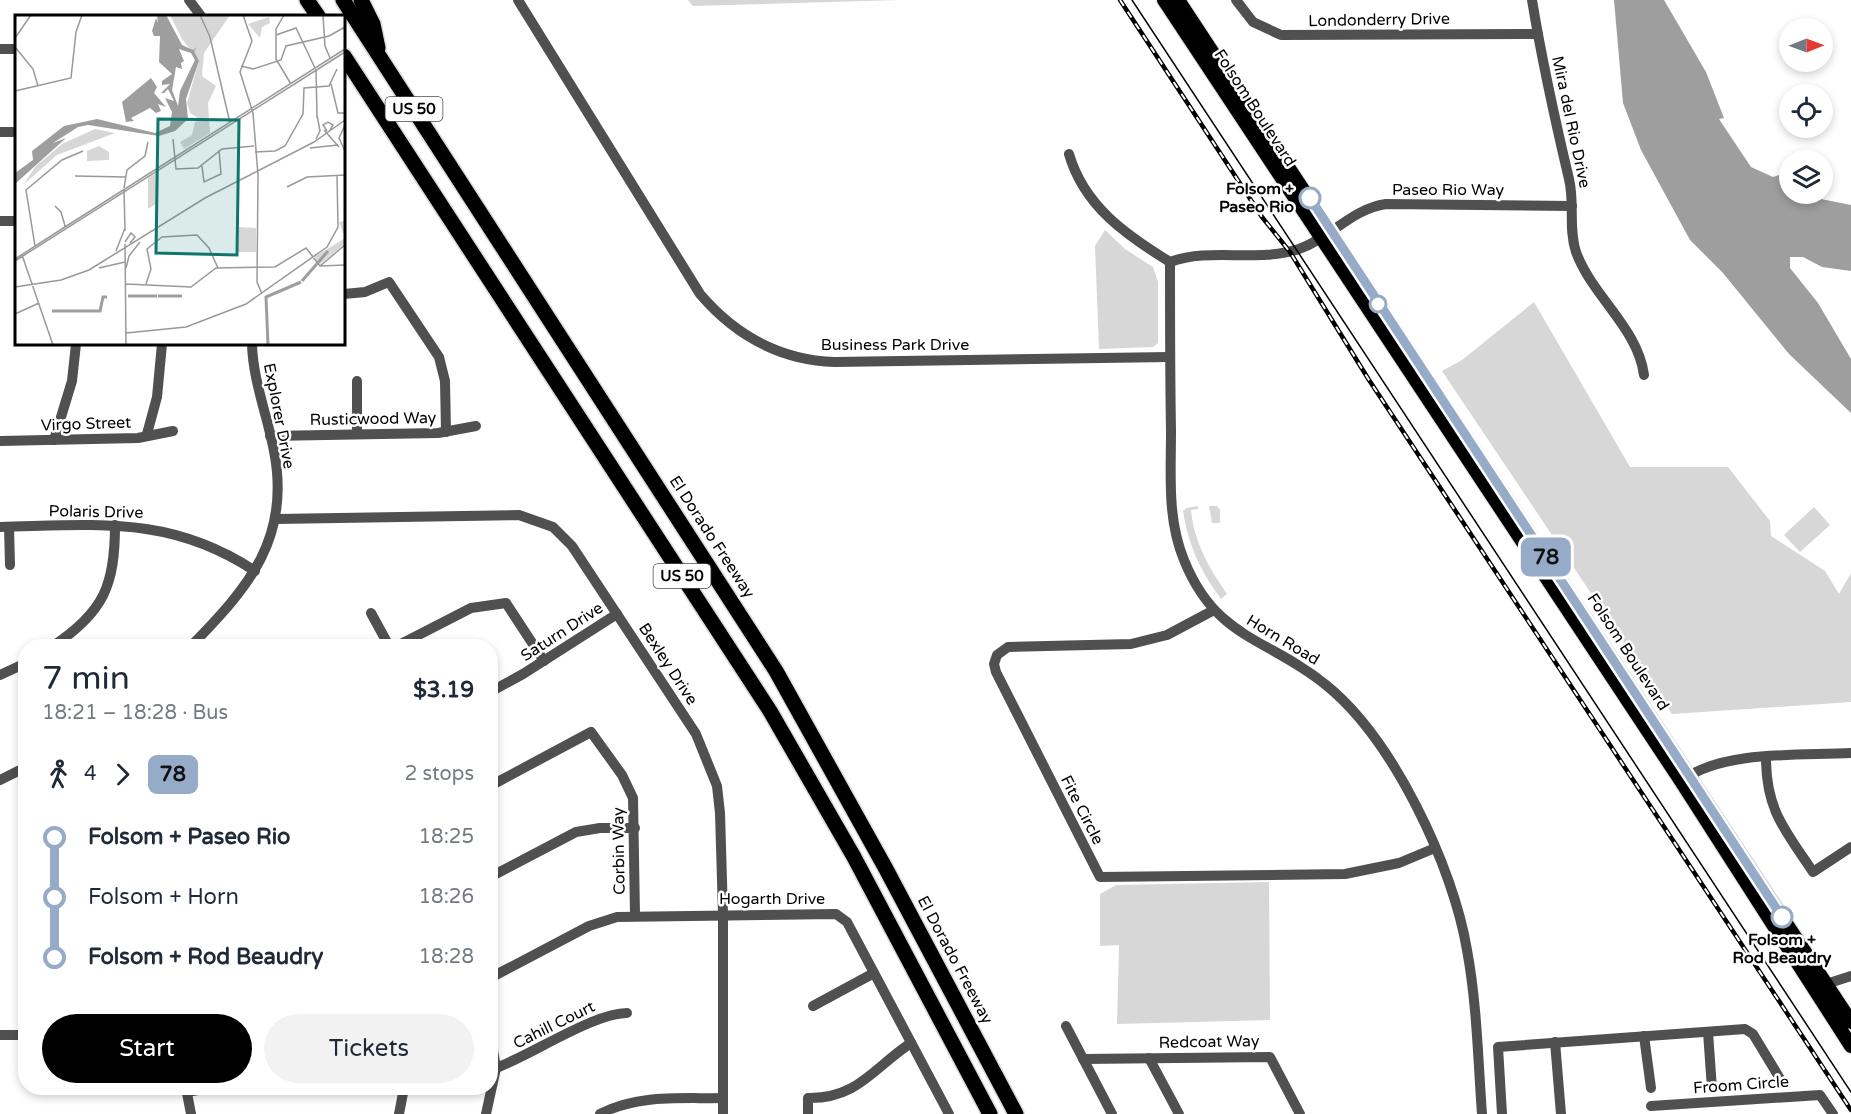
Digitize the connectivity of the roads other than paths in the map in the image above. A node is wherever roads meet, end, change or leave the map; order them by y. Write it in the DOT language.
graph roads {
  1 [pos="189,0"];
  2 [pos="307,0"];
  3 [pos="343,0"];
  4 [pos="361,0"];
  5 [pos="518,0"];
  6 [pos="1164,0"];
  7 [pos="1178,0"];
  8 [pos="1236,0"];
  9 [pos="1532,0"];
  10 [pos="200,15"];
  11 [pos="317,15"];
  12 [pos="1538,34"];
  13 [pos="380,57"];
  14 [pos="345,58"];
  15 [pos="1204,60"];
  16 [pos="1248,105"];
  17 [pos="1069,154"];
  18 [pos="1572,206"];
  19 [pos="1326,234"];
  20 [pos="1170,262"];
  21 [pos="345,294"];
  22 [pos="1378,323"];
  23 [pos="76,345"];
  24 [pos="162,345"];
  25 [pos="252,345"];
  26 [pos="1170,357"];
  27 [pos="1416,360"];
  28 [pos="1644,375"];
  29 [pos="357,381"];
  30 [pos="1444,424"];
  31 [pos="476,426"];
  32 [pos="172,431"];
  33 [pos="446,432"];
  34 [pos="147,434"];
  35 [pos="357,434"];
  36 [pos="270,436"];
  37 [pos="54,440"];
  38 [pos="0,441"];
  39 [pos="1486,466"];
  40 [pos="276,519"];
  41 [pos="115,525"];
  42 [pos="4,527"];
  43 [pos="10,565"];
  44 [pos="255,571"];
  45 [pos="1214,610"];
  46 [pos="371,613"];
  47 [pos="617,614"];
  48 [pos="63,639"];
  49 [pos="197,639"];
  50 [pos="385,639"];
  51 [pos="411,639"];
  52 [pos="544,661"];
  53 [pos="18,667"];
  54 [pos="0,675"];
  55 [pos="498,687"];
  56 [pos="1851,753"];
  57 [pos="1767,758"];
  58 [pos="18,771"];
  59 [pos="1685,778"];
  60 [pos="0,780"];
  61 [pos="498,782"];
  62 [pos="635,828"];
  63 [pos="1851,847"];
  64 [pos="1435,848"];
  65 [pos="498,873"];
  66 [pos="723,914"];
  67 [pos="635,915"];
  68 [pos="874,973"];
  69 [pos="498,974"];
  70 [pos="1851,976"];
  71 [pos="1820,986"];
  72 [pos="813,1006"];
  73 [pos="627,1013"];
  74 [pos="1851,1022"];
  75 [pos="1066,1026"];
  76 [pos="1708,1032"];
  77 [pos="0,1035"];
  78 [pos="18,1035"];
  79 [pos="1644,1036"];
  80 [pos="1555,1042"];
  81 [pos="911,1043"];
  82 [pos="1851,1046"];
  83 [pos="1149,1058"];
  84 [pos="1083,1059"];
  85 [pos="498,1067"];
  86 [pos="1782,1082"];
  87 [pos="1651,1088"];
  88 [pos="1713,1089"];
  89 [pos="187,1095"];
  90 [pos="403,1095"];
  91 [pos="490,1095"];
  92 [pos="723,1098"];
  93 [pos="1826,1104"];
  94 [pos="191,1114"];
  95 [pos="399,1114"];
  96 [pos="486,1114"];
  97 [pos="600,1114"];
  98 [pos="723,1114"];
  99 [pos="808,1114"];
  100 [pos="949,1114"];
  101 [pos="990,1114"];
  102 [pos="1016,1114"];
  103 [pos="1112,1114"];
  104 [pos="1179,1114"];
  105 [pos="1300,1114"];
  106 [pos="1482,1114"];
  107 [pos="1502,1114"];
  108 [pos="1561,1114"];
  109 [pos="1656,1114"];
  110 [pos="1820,1114"];
  111 [pos="1833,1114"];
  1 -- 10 [label="street"];
  2 -- 11 [label="highway"];
  3 -- 13 [label="highway, El Dorado Freeway / US 50"];
  4 -- 13 [label="highway"];
  5 -- 26 [label="street, Business Park Drive"];
  6 -- 15 [label="main road, Folsom Boulevard"];
  7 -- 16 [label="main road, Folsom Boulevard"];
  8 -- 12 [label="street, Londonderry Drive"];
  9 -- 12 [label="street, Mira del Rio Drive"];
  12 -- 18 [label="street, Mira del Rio Drive"];
  13 -- 102 [label="highway, El Dorado Freeway / US 50"];
  14 -- 101 [label="highway, US 50"];
  15 -- 16 [label="main road"];
  15 -- 19 [label="main road, Folsom Boulevard"];
  16 -- 19 [label="main road, Folsom Boulevard"];
  17 -- 20 [label="street"];
  18 -- 19 [label="street, Paseo Rio Way"];
  18 -- 28 [label="street, Mira del Rio Drive"];
  19 -- 20 [label="street"];
  19 -- 22 [label="main road, Folsom Boulevard"];
  19 -- 27 [label="main road, Folsom Boulevard"];
  20 -- 26 [label="street, Horn Road"];
  21 -- 33 [label="street"];
  22 -- 27 [label="main road"];
  22 -- 30 [label="main road, Folsom Boulevard"];
  23 -- 37 [label="street"];
  24 -- 34 [label="street"];
  25 -- 36 [label="street, Explorer Drive"];
  26 -- 45 [label="street, Horn Road"];
  27 -- 39 [label="main road, Folsom Boulevard"];
  29 -- 35 [label="street"];
  30 -- 39 [label="main road"];
  30 -- 59 [label="main road, Folsom Boulevard"];
  31 -- 33 [label="street, Rusticwood Way"];
  32 -- 34 [label="street, Virgo Street"];
  33 -- 35 [label="street, Rusticwood Way"];
  34 -- 37 [label="street, Virgo Street"];
  35 -- 36 [label="street, Rusticwood Way"];
  36 -- 40 [label="street, Explorer Drive"];
  37 -- 38 [label="street, Virgo Street"];
  39 -- 59 [label="main road, Folsom Boulevard"];
  40 -- 44 [label="street, Explorer Drive"];
  40 -- 47 [label="street, Bexley Drive"];
  41 -- 42 [label="street, Polaris Drive"];
  41 -- 44 [label="street, Polaris Drive"];
  41 -- 48 [label="street"];
  42 -- 43 [label="street"];
  44 -- 49 [label="street, Explorer Drive"];
  45 -- 64 [label="street, Horn Road"];
  45 -- 64 [label="street, Fite Circle"];
  46 -- 50 [label="street"];
  47 -- 52 [label="street, Saturn Drive"];
  47 -- 66 [label="street, Bexley Drive"];
  51 -- 52 [label="street"];
  52 -- 55 [label="street, Saturn Drive"];
  53 -- 54 [label="street"];
  56 -- 57 [label="street"];
  57 -- 59 [label="street"];
  57 -- 63 [label="street"];
  58 -- 60 [label="street"];
  59 -- 71 [label="main road, Folsom Boulevard"];
  61 -- 62 [label="street, Corbin Way"];
  62 -- 65 [label="street"];
  62 -- 67 [label="street, Corbin Way"];
  64 -- 106 [label="street, Horn Road"];
  66 -- 67 [label="street, Hogarth Drive"];
  66 -- 68 [label="street, Hogarth Drive"];
  66 -- 92 [label="street, Bexley Drive"];
  67 -- 69 [label="street, Hogarth Drive"];
  68 -- 72 [label="street"];
  68 -- 81 [label="street, Hogarth Drive"];
  70 -- 71 [label="street"];
  71 -- 74 [label="main road, Folsom Boulevard"];
  71 -- 82 [label="main road, Folsom Boulevard"];
  73 -- 85 [label="street, Cahill Court"];
  75 -- 84 [label="street"];
  76 -- 79 [label="street"];
  76 -- 86 [label="street"];
  76 -- 88 [label="street"];
  77 -- 78 [label="street"];
  79 -- 80 [label="street"];
  79 -- 87 [label="street"];
  80 -- 107 [label="street"];
  80 -- 108 [label="street"];
  81 -- 99 [label="street"];
  81 -- 100 [label="street, Hogarth Drive"];
  83 -- 84 [label="street, Redcoat Way"];
  83 -- 104 [label="street"];
  83 -- 105 [label="street, Redcoat Way"];
  84 -- 103 [label="street"];
  89 -- 94 [label="street"];
  90 -- 95 [label="street"];
  91 -- 96 [label="street"];
  92 -- 97 [label="street"];
  92 -- 98 [label="street, Bexley Drive"];
  93 -- 109 [label="street, Froom Circle"];
  93 -- 110 [label="street"];
  93 -- 111 [label="street"];
}
